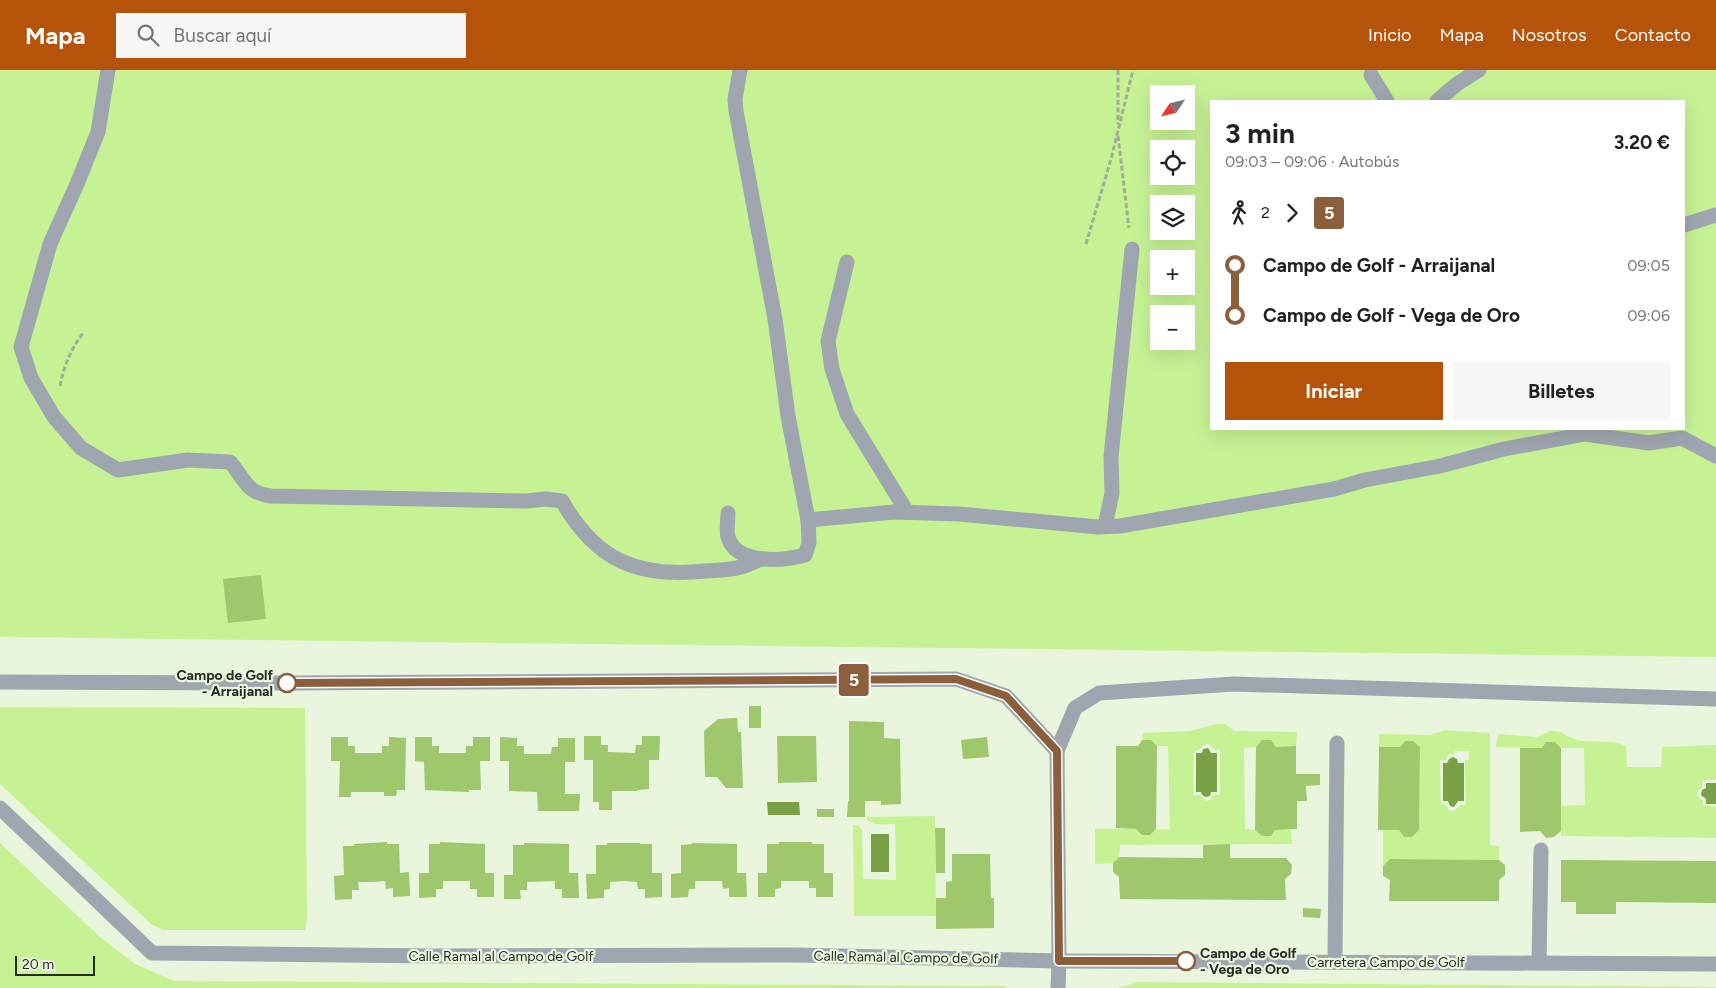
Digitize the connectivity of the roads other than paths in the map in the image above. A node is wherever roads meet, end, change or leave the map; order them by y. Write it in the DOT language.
graph roads {
  1 [pos="108,70"];
  2 [pos="740,70"];
  3 [pos="1479,70"];
  4 [pos="1372,75"];
  5 [pos="1386,100"];
  6 [pos="1438,100"];
  7 [pos="1716,215"];
  8 [pos="1685,225"];
  9 [pos="1132,249"];
  10 [pos="847,262"];
  11 [pos="1673,434"];
  12 [pos="1716,456"];
  13 [pos="907,512"];
  14 [pos="728,513"];
  15 [pos="808,520"];
  16 [pos="1113,526"];
  17 [pos="760,559"];
  18 [pos="0,682"];
  19 [pos="1716,699"];
  20 [pos="1337,743"];
  21 [pos="1057,751"];
  22 [pos="0,808"];
  23 [pos="1541,850"];
  24 [pos="1059,961"];
  25 [pos="1335,962"];
  26 [pos="1539,963"];
  27 [pos="1716,964"];
  28 [pos="1058,988"];
  1 -- 17 [label="street"];
  2 -- 15 [label="street"];
  3 -- 6 [label="street"];
  4 -- 5 [label="street"];
  7 -- 8 [label="street"];
  9 -- 16 [label="street"];
  10 -- 13 [label="street"];
  11 -- 12 [label="street"];
  11 -- 16 [label="street"];
  13 -- 15 [label="street"];
  13 -- 16 [label="street"];
  14 -- 17 [label="street"];
  15 -- 17 [label="street"];
  18 -- 21 [label="street"];
  19 -- 21 [label="street"];
  20 -- 25 [label="street"];
  21 -- 24 [label="street"];
  22 -- 24 [label="street, Calle Ramal al Campo de Golf"];
  23 -- 26 [label="street"];
  24 -- 25 [label="street, Carretera Campo de Golf"];
  24 -- 28 [label="street"];
  25 -- 26 [label="street, Carretera Campo de Golf"];
  26 -- 27 [label="street, Carretera Campo de Golf"];
}
